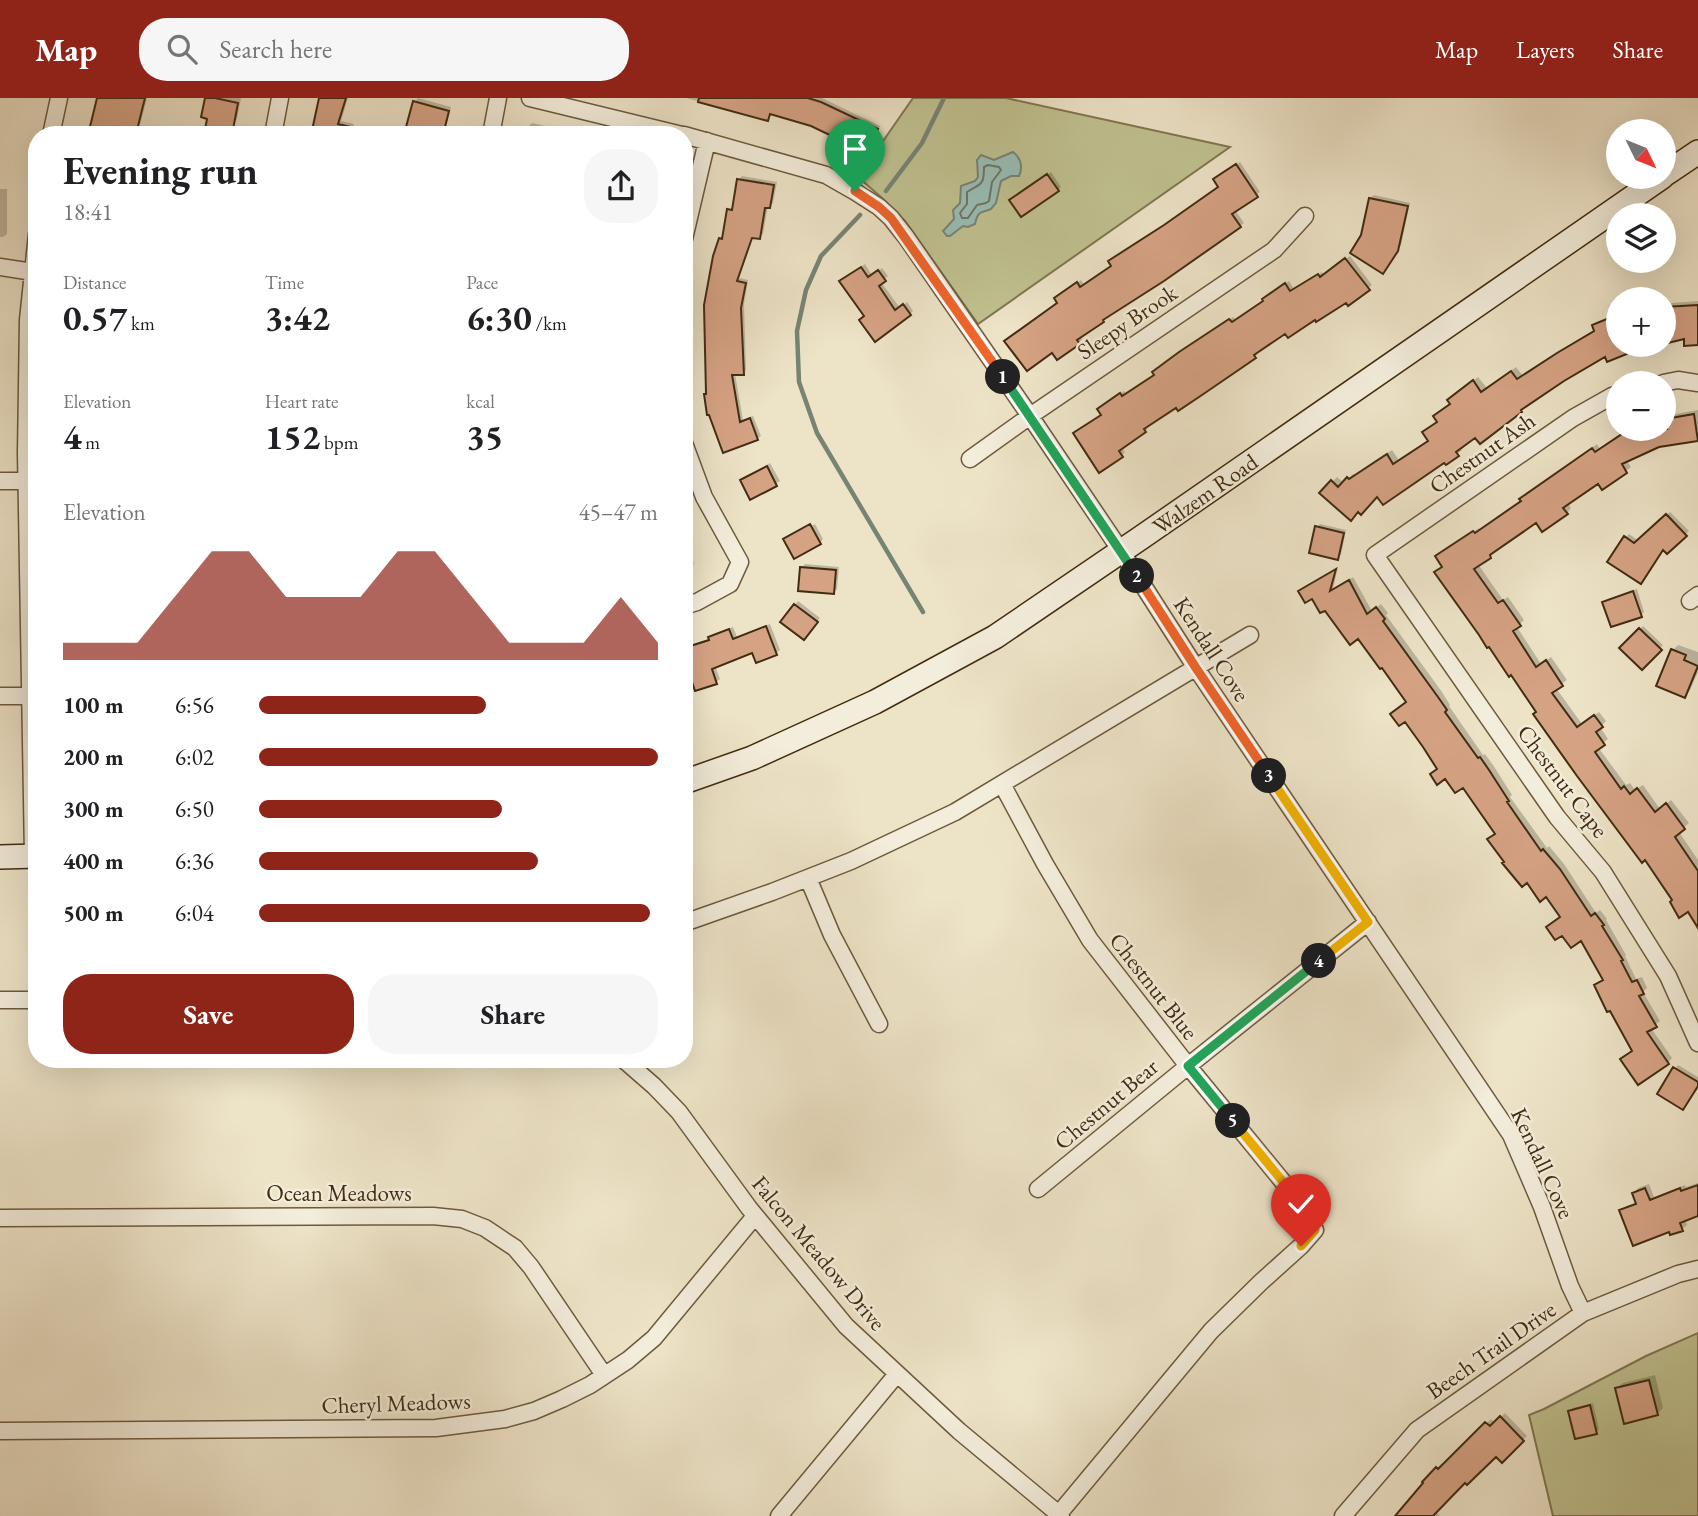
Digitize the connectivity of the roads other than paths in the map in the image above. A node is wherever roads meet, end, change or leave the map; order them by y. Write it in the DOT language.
graph roads {
  1 [pos="59,98"];
  2 [pos="281,98"];
  3 [pos="498,98"];
  4 [pos="530,98"];
  5 [pos="53,126"];
  6 [pos="275,126"];
  7 [pos="493,126"];
  8 [pos="646,126"];
  9 [pos="693,138"];
  10 [pos="707,141"];
  11 [pos="1698,152"];
  12 [pos="1676,167"];
  13 [pos="1644,189"];
  14 [pos="693,201"];
  15 [pos="1305,216"];
  16 [pos="0,267"];
  17 [pos="28,271"];
  18 [pos="28,312"];
  19 [pos="28,360"];
  20 [pos="1676,380"];
  21 [pos="1698,383"];
  22 [pos="1606,399"];
  23 [pos="1030,416"];
  24 [pos="970,459"];
  25 [pos="693,467"];
  26 [pos="0,481"];
  27 [pos="28,481"];
  28 [pos="1121,551"];
  29 [pos="1375,555"];
  30 [pos="693,603"];
  31 [pos="1250,635"];
  32 [pos="1196,668"];
  33 [pos="0,696"];
  34 [pos="28,696"];
  35 [pos="693,779"];
  36 [pos="1002,784"];
  37 [pos="28,856"];
  38 [pos="0,857"];
  39 [pos="808,878"];
  40 [pos="693,920"];
  41 [pos="1368,922"];
  42 [pos="0,1000"];
  43 [pos="28,1000"];
  44 [pos="879,1024"];
  45 [pos="1698,1044"];
  46 [pos="1188,1066"];
  47 [pos="633,1068"];
  48 [pos="1038,1189"];
  49 [pos="755,1216"];
  50 [pos="0,1217"];
  51 [pos="1698,1269"];
  52 [pos="1583,1313"];
  53 [pos="897,1374"];
  54 [pos="604,1375"];
  55 [pos="0,1431"];
  56 [pos="1059,1515"];
  57 [pos="779,1516"];
  58 [pos="1343,1516"];
  1 -- 5 [label="street"];
  2 -- 6 [label="street"];
  3 -- 7 [label="street"];
  4 -- 8 [label="street, Kendall Cove"];
  9 -- 10 [label="street, Kendall Cove"];
  10 -- 14 [label="street"];
  10 -- 23 [label="street, Kendall Cove"];
  11 -- 12 [label="street, Walzem Road"];
  13 -- 28 [label="street, Walzem Road"];
  15 -- 23 [label="street, Sleepy Brook"];
  16 -- 17 [label="street"];
  18 -- 19 [label="street"];
  20 -- 21 [label="street"];
  22 -- 29 [label="street, Chestnut Ash"];
  23 -- 24 [label="street, Sleepy Brook"];
  23 -- 28 [label="street, Kendall Cove"];
  25 -- 30 [label="street"];
  26 -- 27 [label="street"];
  28 -- 32 [label="street, Kendall Cove"];
  28 -- 35 [label="street, Walzem Road"];
  29 -- 45 [label="street, Chestnut Cape"];
  31 -- 32 [label="street"];
  32 -- 36 [label="street"];
  32 -- 41 [label="street, Kendall Cove"];
  33 -- 34 [label="street"];
  36 -- 39 [label="street"];
  36 -- 46 [label="street, Chestnut Blue"];
  37 -- 38 [label="street"];
  39 -- 40 [label="street"];
  39 -- 44 [label="street"];
  41 -- 46 [label="street, Chestnut Bear"];
  41 -- 52 [label="street, Kendall Cove"];
  42 -- 43 [label="street"];
  46 -- 48 [label="street, Chestnut Bear"];
  46 -- 56 [label="street, Chestnut Blue"];
  47 -- 49 [label="street, Falcon Meadow Drive"];
  49 -- 53 [label="street, Falcon Meadow Drive"];
  49 -- 54 [label="street, Cheryl Meadows"];
  50 -- 54 [label="street, Ocean Meadows"];
  51 -- 52 [label="street, Beech Trail Drive"];
  52 -- 58 [label="street, Beech Trail Drive"];
  53 -- 56 [label="street, Falcon Meadow Drive"];
  53 -- 57 [label="street"];
  54 -- 55 [label="street, Cheryl Meadows"];
}
